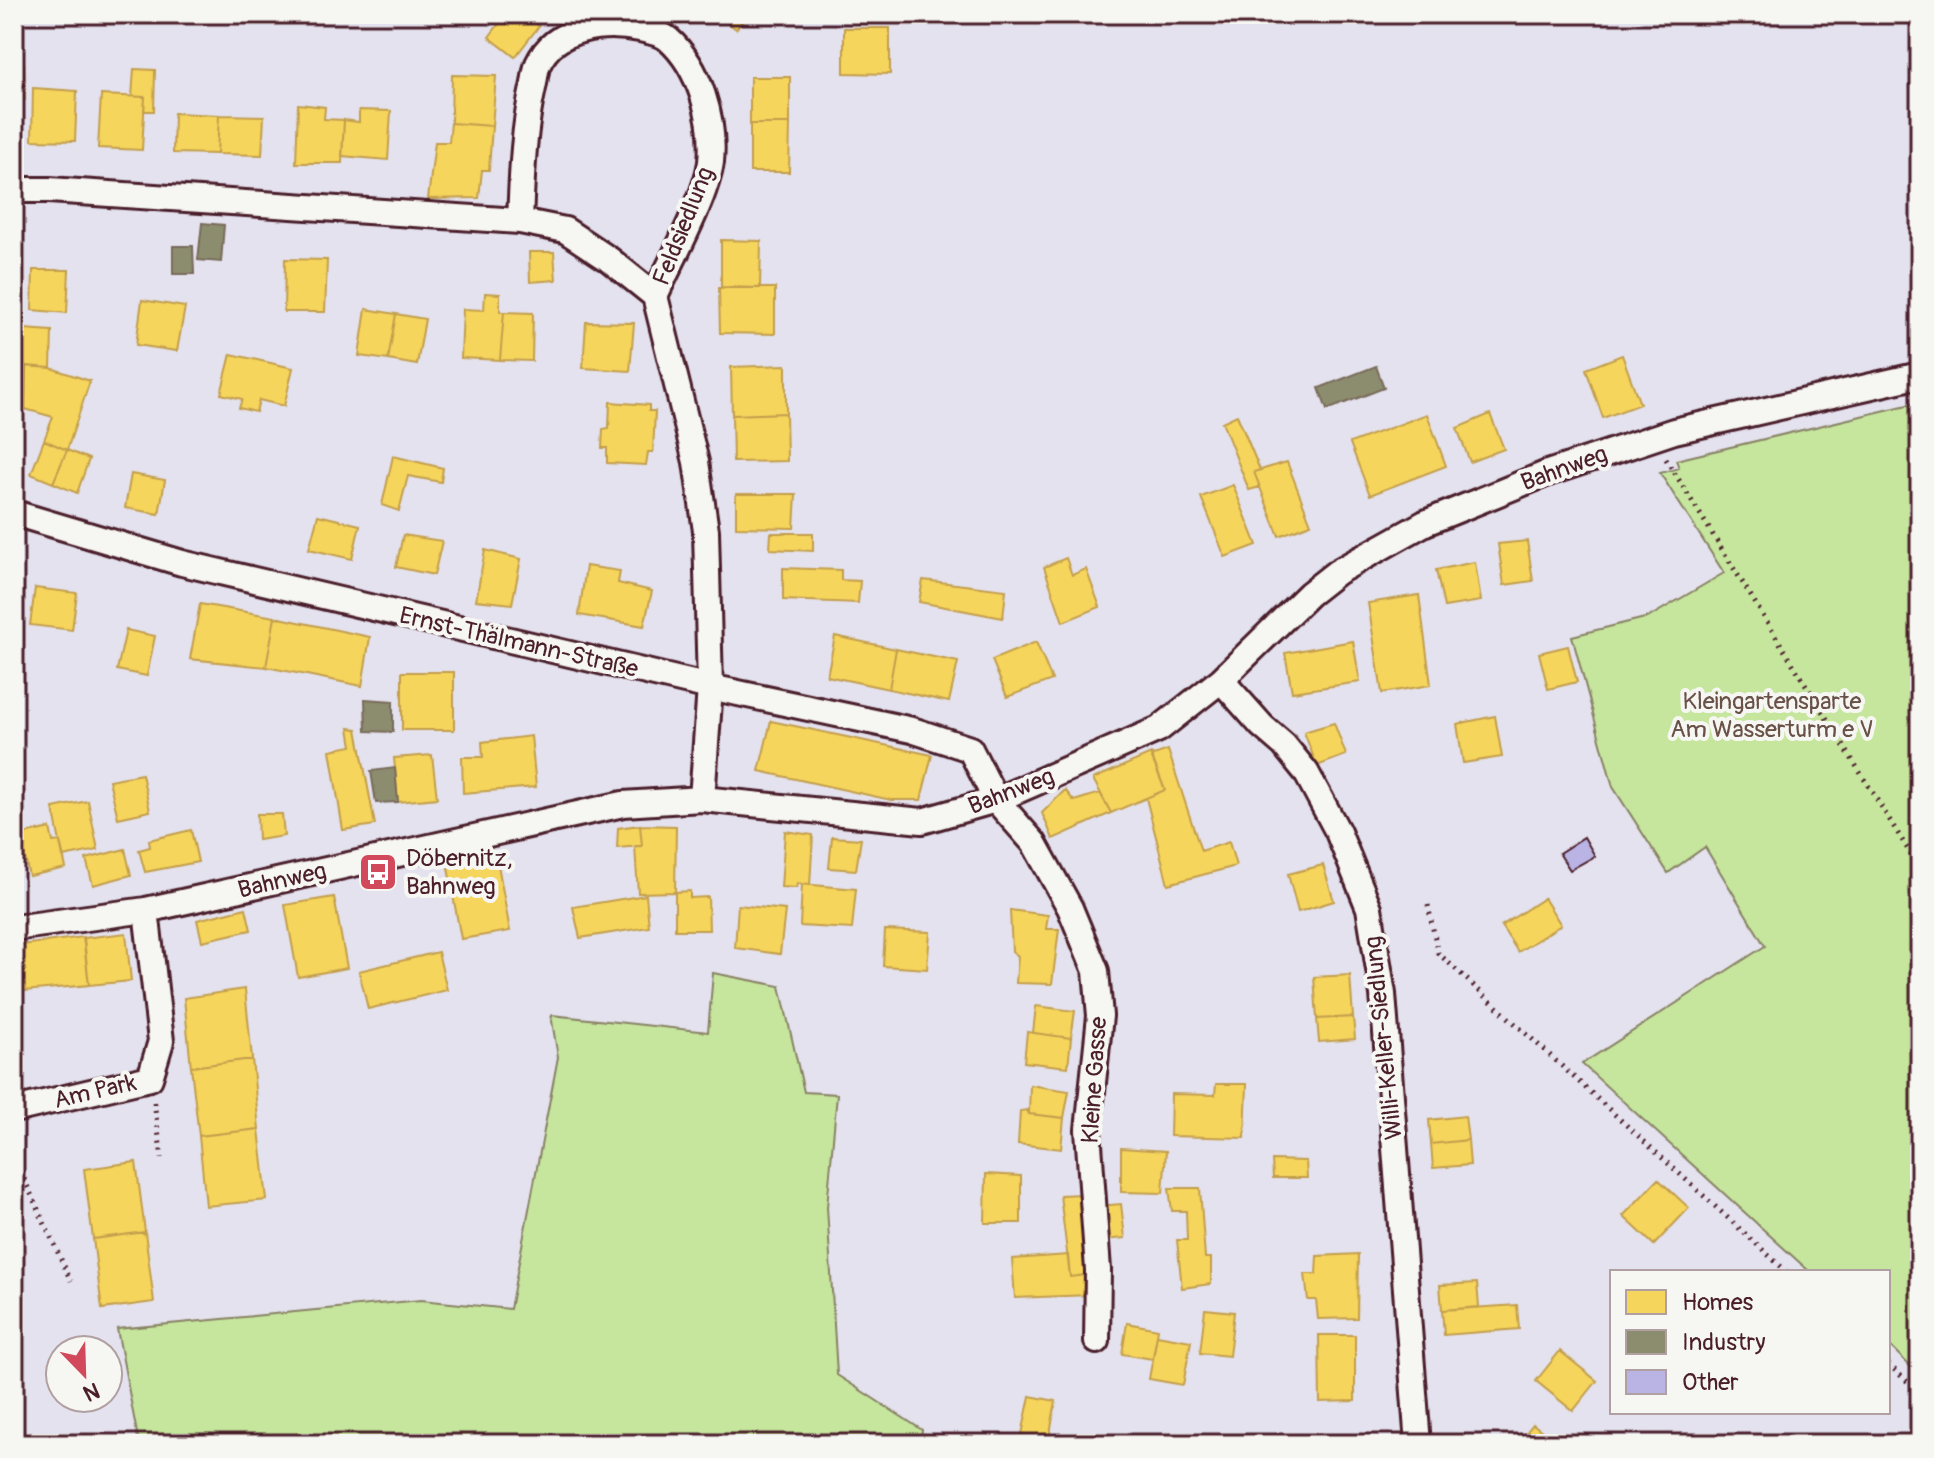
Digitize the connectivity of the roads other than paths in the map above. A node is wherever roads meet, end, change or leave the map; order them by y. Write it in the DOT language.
graph roads {
  1 [pos="14,190"];
  2 [pos="520,221"];
  3 [pos="655,296"];
  4 [pos="1920,375"];
  5 [pos="14,513"];
  6 [pos="1221,680"];
  7 [pos="710,687"];
  8 [pos="702,799"];
  9 [pos="996,800"];
  10 [pos="146,910"];
  11 [pos="14,928"];
  12 [pos="14,1110"];
  13 [pos="1097,1341"];
  14 [pos="1418,1444"];
  1 -- 2 [label="street, Feldsiedlung"];
  2 -- 3 [label="street, Feldsiedlung"];
  2 -- 3 [label="street, Feldsiedlung"];
  3 -- 7 [label="street, Feldsiedlung"];
  4 -- 6 [label="street, Bahnweg"];
  5 -- 7 [label="street, Ernst-Thälmann-Straße"];
  6 -- 9 [label="street, Bahnweg"];
  6 -- 14 [label="street, Willi-Keller-Siedlung"];
  7 -- 8 [label="street, Feldsiedlung"];
  7 -- 9 [label="street, Ernst-Thälmann-Straße"];
  8 -- 9 [label="street, Bahnweg"];
  8 -- 10 [label="street, Bahnweg"];
  9 -- 13 [label="street, Kleine Gasse"];
  10 -- 11 [label="street, Bahnweg"];
  10 -- 12 [label="street, Am Park"];
}
